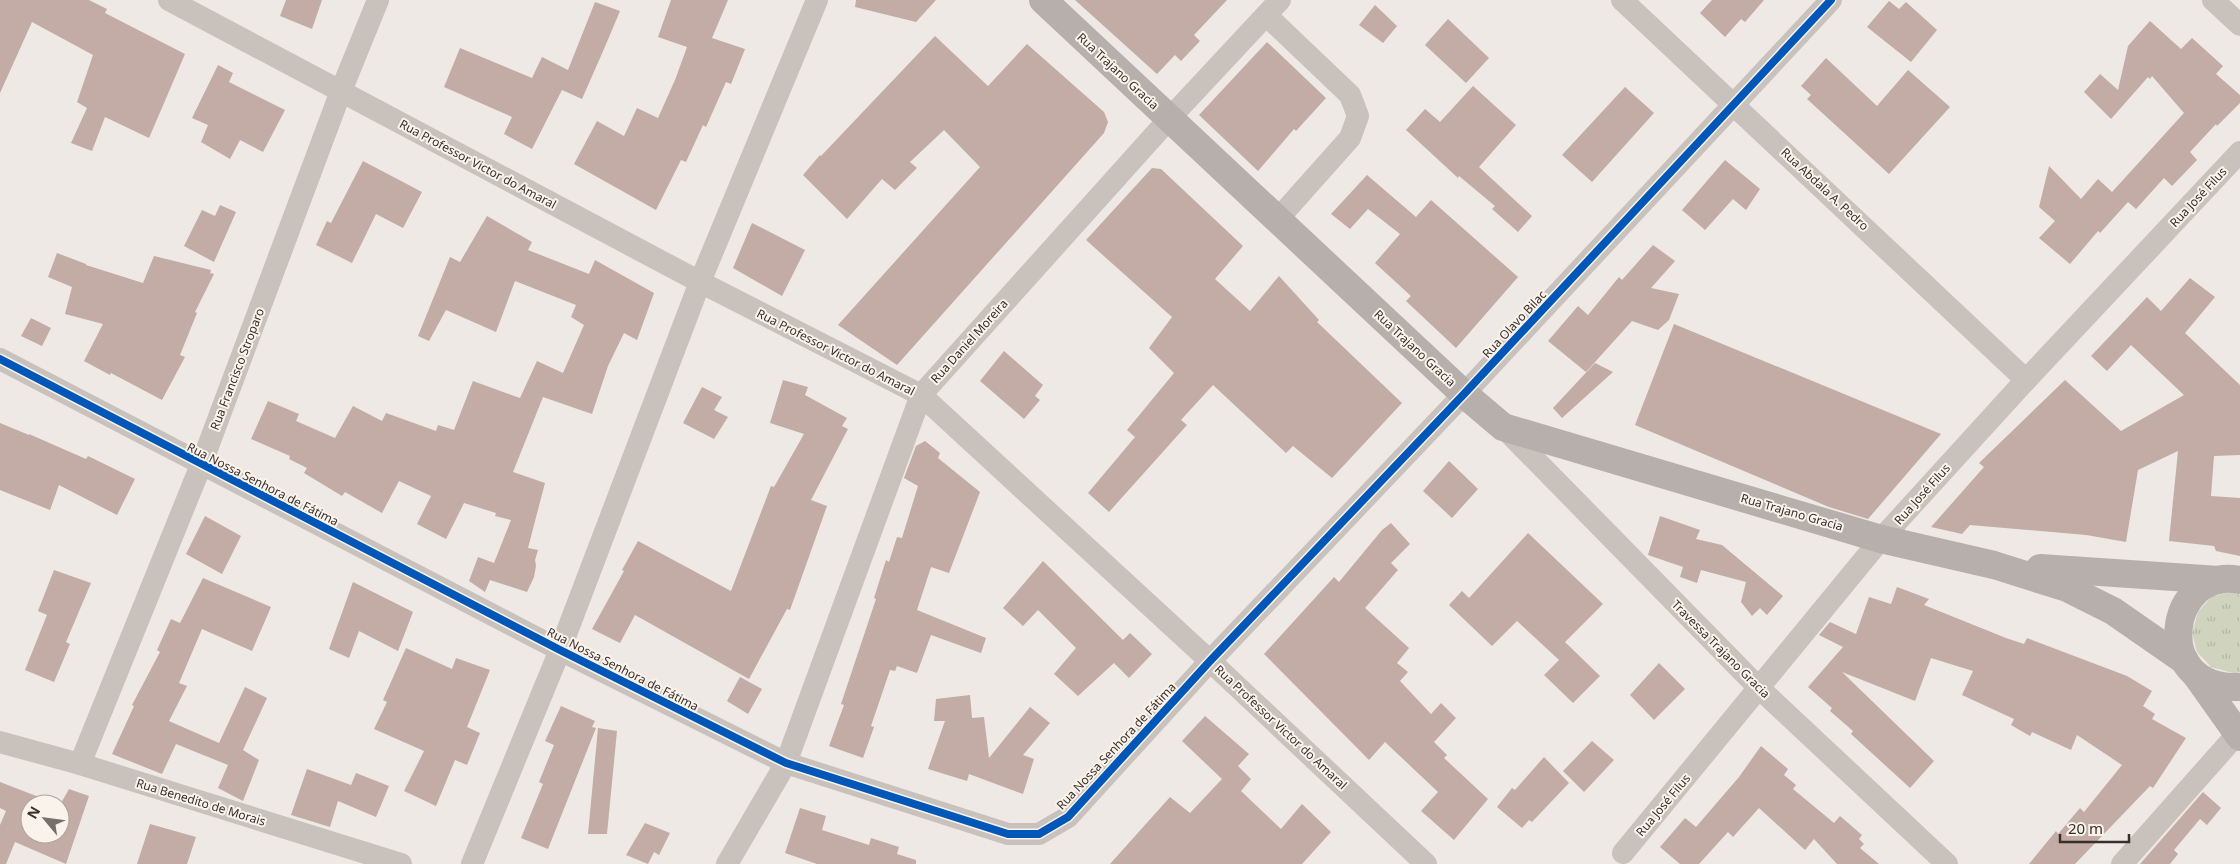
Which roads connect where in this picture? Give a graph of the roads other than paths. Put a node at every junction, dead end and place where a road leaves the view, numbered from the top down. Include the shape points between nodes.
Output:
1 (169, 0) edge
2 (378, 0) edge
3 (816, 0) edge
4 (1043, 0) edge
5 (1622, 0) edge
6 (1830, 0) edge
7 (2213, 0) edge
8 (1273, 7) edge
9 (2240, 25) edge
10 (341, 91) junction
11 (1734, 103) junction
12 (1169, 119) junction
13 (2240, 152) edge
14 (1278, 220) junction
15 (700, 282) junction
16 (0, 359) edge
17 (2026, 380) junction
18 (1464, 394) junction
19 (921, 395) junction
20 (1503, 427) junction
21 (201, 465) junction
22 (1881, 538) junction
23 (1994, 565) junction
24 (2230, 580) edge
25 (560, 650) junction
26 (1210, 661) junction
27 (2190, 668) junction
28 (2240, 687) edge
29 (1759, 688) junction
30 (2239, 735) edge
31 (0, 742) edge
32 (786, 763) junction
33 (80, 764) junction
34 (1623, 853) dead end
35 (401, 864) edge
36 (472, 864) edge
37 (727, 864) edge
38 (1426, 864) edge
39 (1947, 864) edge
40 (2122, 864) edge

1 - 10 street, Rua Professor Victor do Amaral
2 - 10 street, Rua Francisco Stroparo
3 - 15 street
4 - 12 main road, Rua Trajano Gracia
5 - 11 street, Rua Abdala A. Pedro
6 - 11 street, Rua Olavo Bilac
7 - 9 street
8 - 12 street, Rua Daniel Moreira
8 - 14 street via 1350,95 1358,116 1350,138
10 - 15 street, Rua Professor Victor do Amaral
10 - 21 street, Rua Francisco Stroparo
11 - 17 street, Rua Abdala A. Pedro
11 - 18 street, Rua Olavo Bilac
12 - 14 main road, Rua Trajano Gracia
12 - 19 street, Rua Daniel Moreira
13 - 17 street, Rua José Filus
14 - 18 main road, Rua Trajano Gracia
15 - 19 street, Rua Professor Victor do Amaral
15 - 25 street
16 - 21 street, Rua Nossa Senhora de Fátima
17 - 22 street, Rua José Filus
18 - 20 main road, Rua Trajano Gracia
18 - 26 street, Rua Olavo Bilac
19 - 26 street, Rua Professor Victor do Amaral
19 - 32 street, Rua Daniel Moreira
20 - 22 main road, Rua Trajano Gracia
20 - 29 street, Travessa Trajano Gracia
21 - 25 street, Rua Nossa Senhora de Fátima
21 - 33 street, Rua Francisco Stroparo
22 - 23 main road, Rua Trajano Gracia
22 - 29 street, Rua José Filus
23 - 24 main road, Rua Trajano Gracia
23 - 27 main road, Rua Trajano Gracia via 2075,591 2113,610
24 - 27 main road via 2203,586 2190,597 2182,612 2177,628 2178,646
25 - 32 street, Rua Nossa Senhora de Fátima
25 - 36 street
26 - 32 street, Rua Nossa Senhora de Fátima via 1068,817 1039,834 1008,834
26 - 38 street, Rua Professor Victor do Amaral
27 - 28 main road via 2209,683 2225,688
27 - 30 main road
29 - 34 street, Rua José Filus
29 - 39 street, Travessa Trajano Gracia
30 - 40 street
31 - 33 street, Rua Benedito de Morais
32 - 37 street, Rua Daniel Moreira
33 - 35 street, Rua Benedito de Morais

